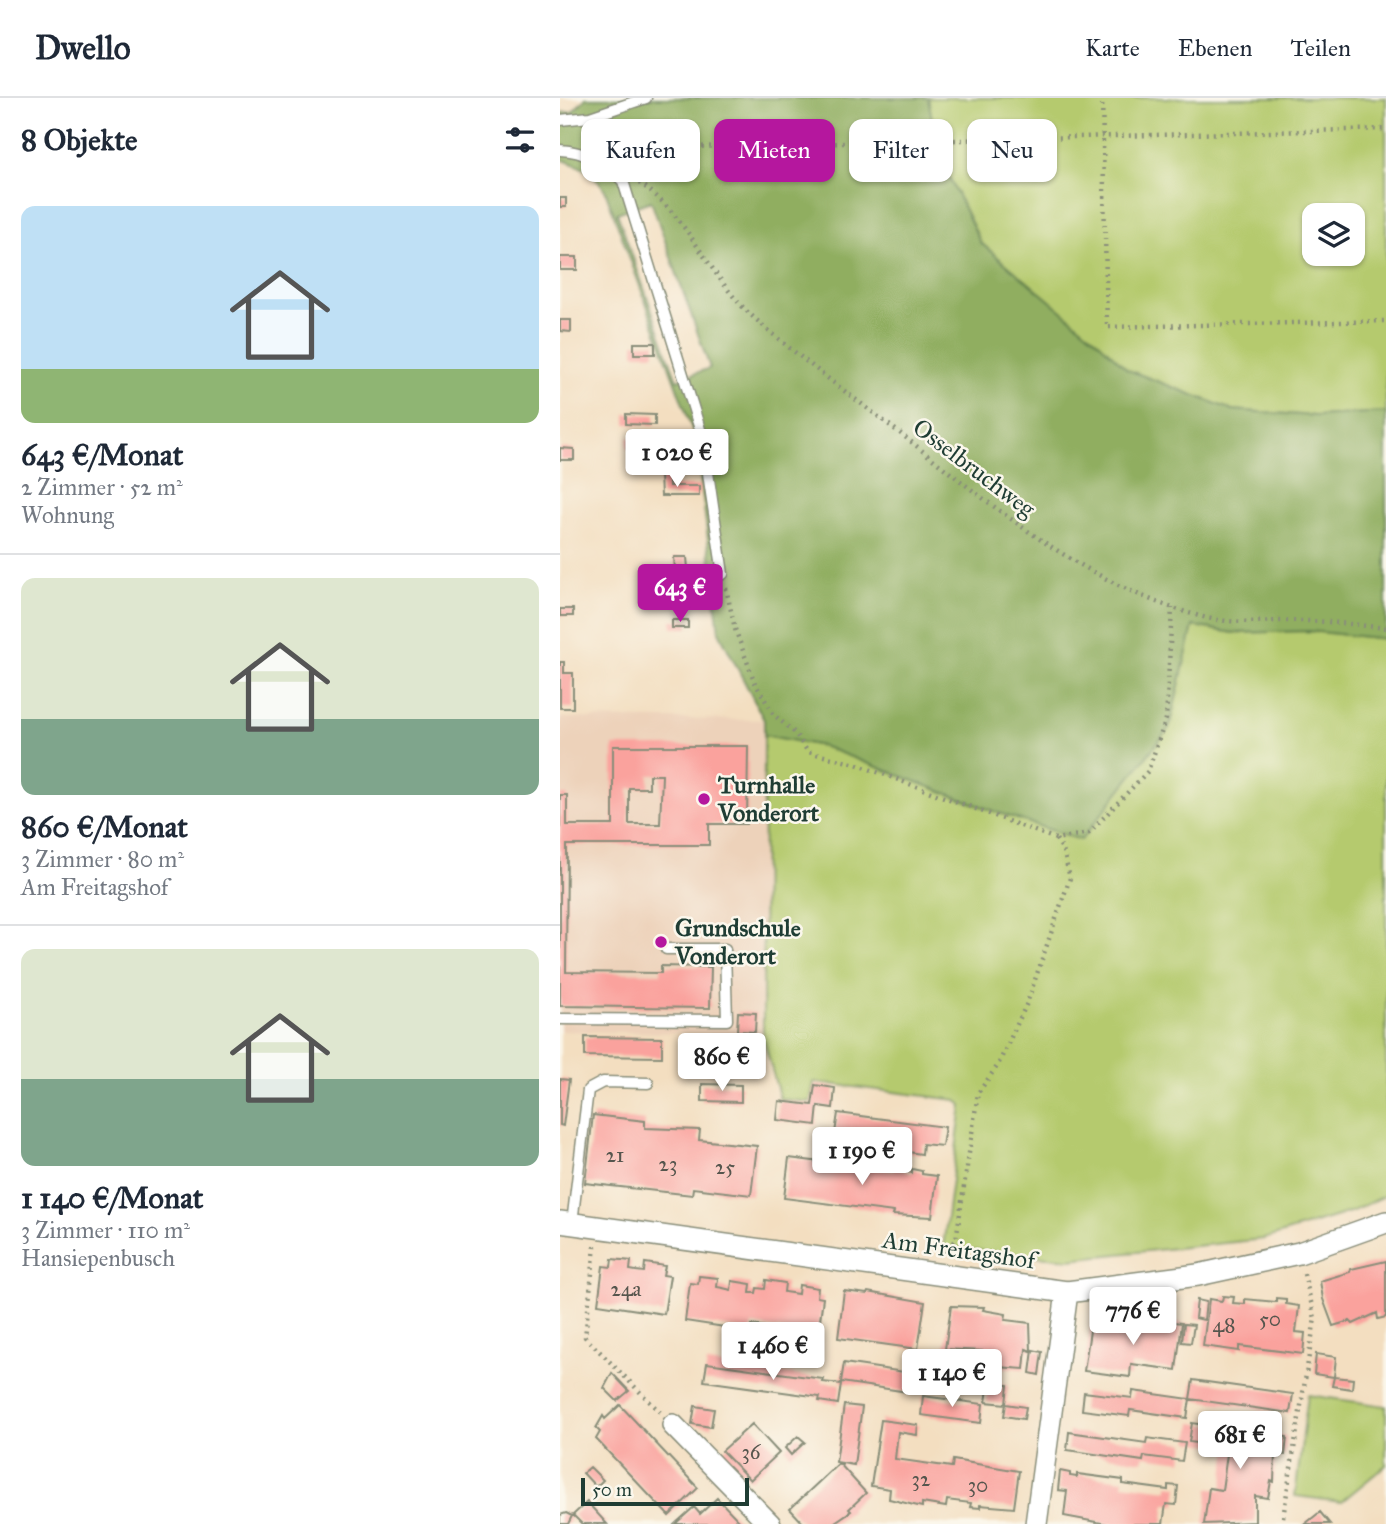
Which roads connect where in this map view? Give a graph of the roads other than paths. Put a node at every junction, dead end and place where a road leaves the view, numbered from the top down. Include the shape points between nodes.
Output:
1 (646, 98) edge
2 (560, 120) edge
3 (566, 150) edge
4 (723, 574) road end
5 (666, 949) dead end
6 (560, 1019) edge
7 (648, 1083) dead end
8 (566, 1222) edge
9 (1386, 1222) edge
10 (1067, 1292) junction
11 (673, 1425) road end
12 (770, 1524) edge
13 (1036, 1524) edge

1 - 2 lane via 590,117
3 - 4 lane via 608,166 623,181 703,439
5 - 6 lane via 725,949 727,1020
7 - 8 lane via 603,1082 588,1090
8 - 10 street, Am Freitagshof
9 - 10 street, Am Freitagshof via 1299,1253 1198,1275
10 - 13 street
11 - 12 street

